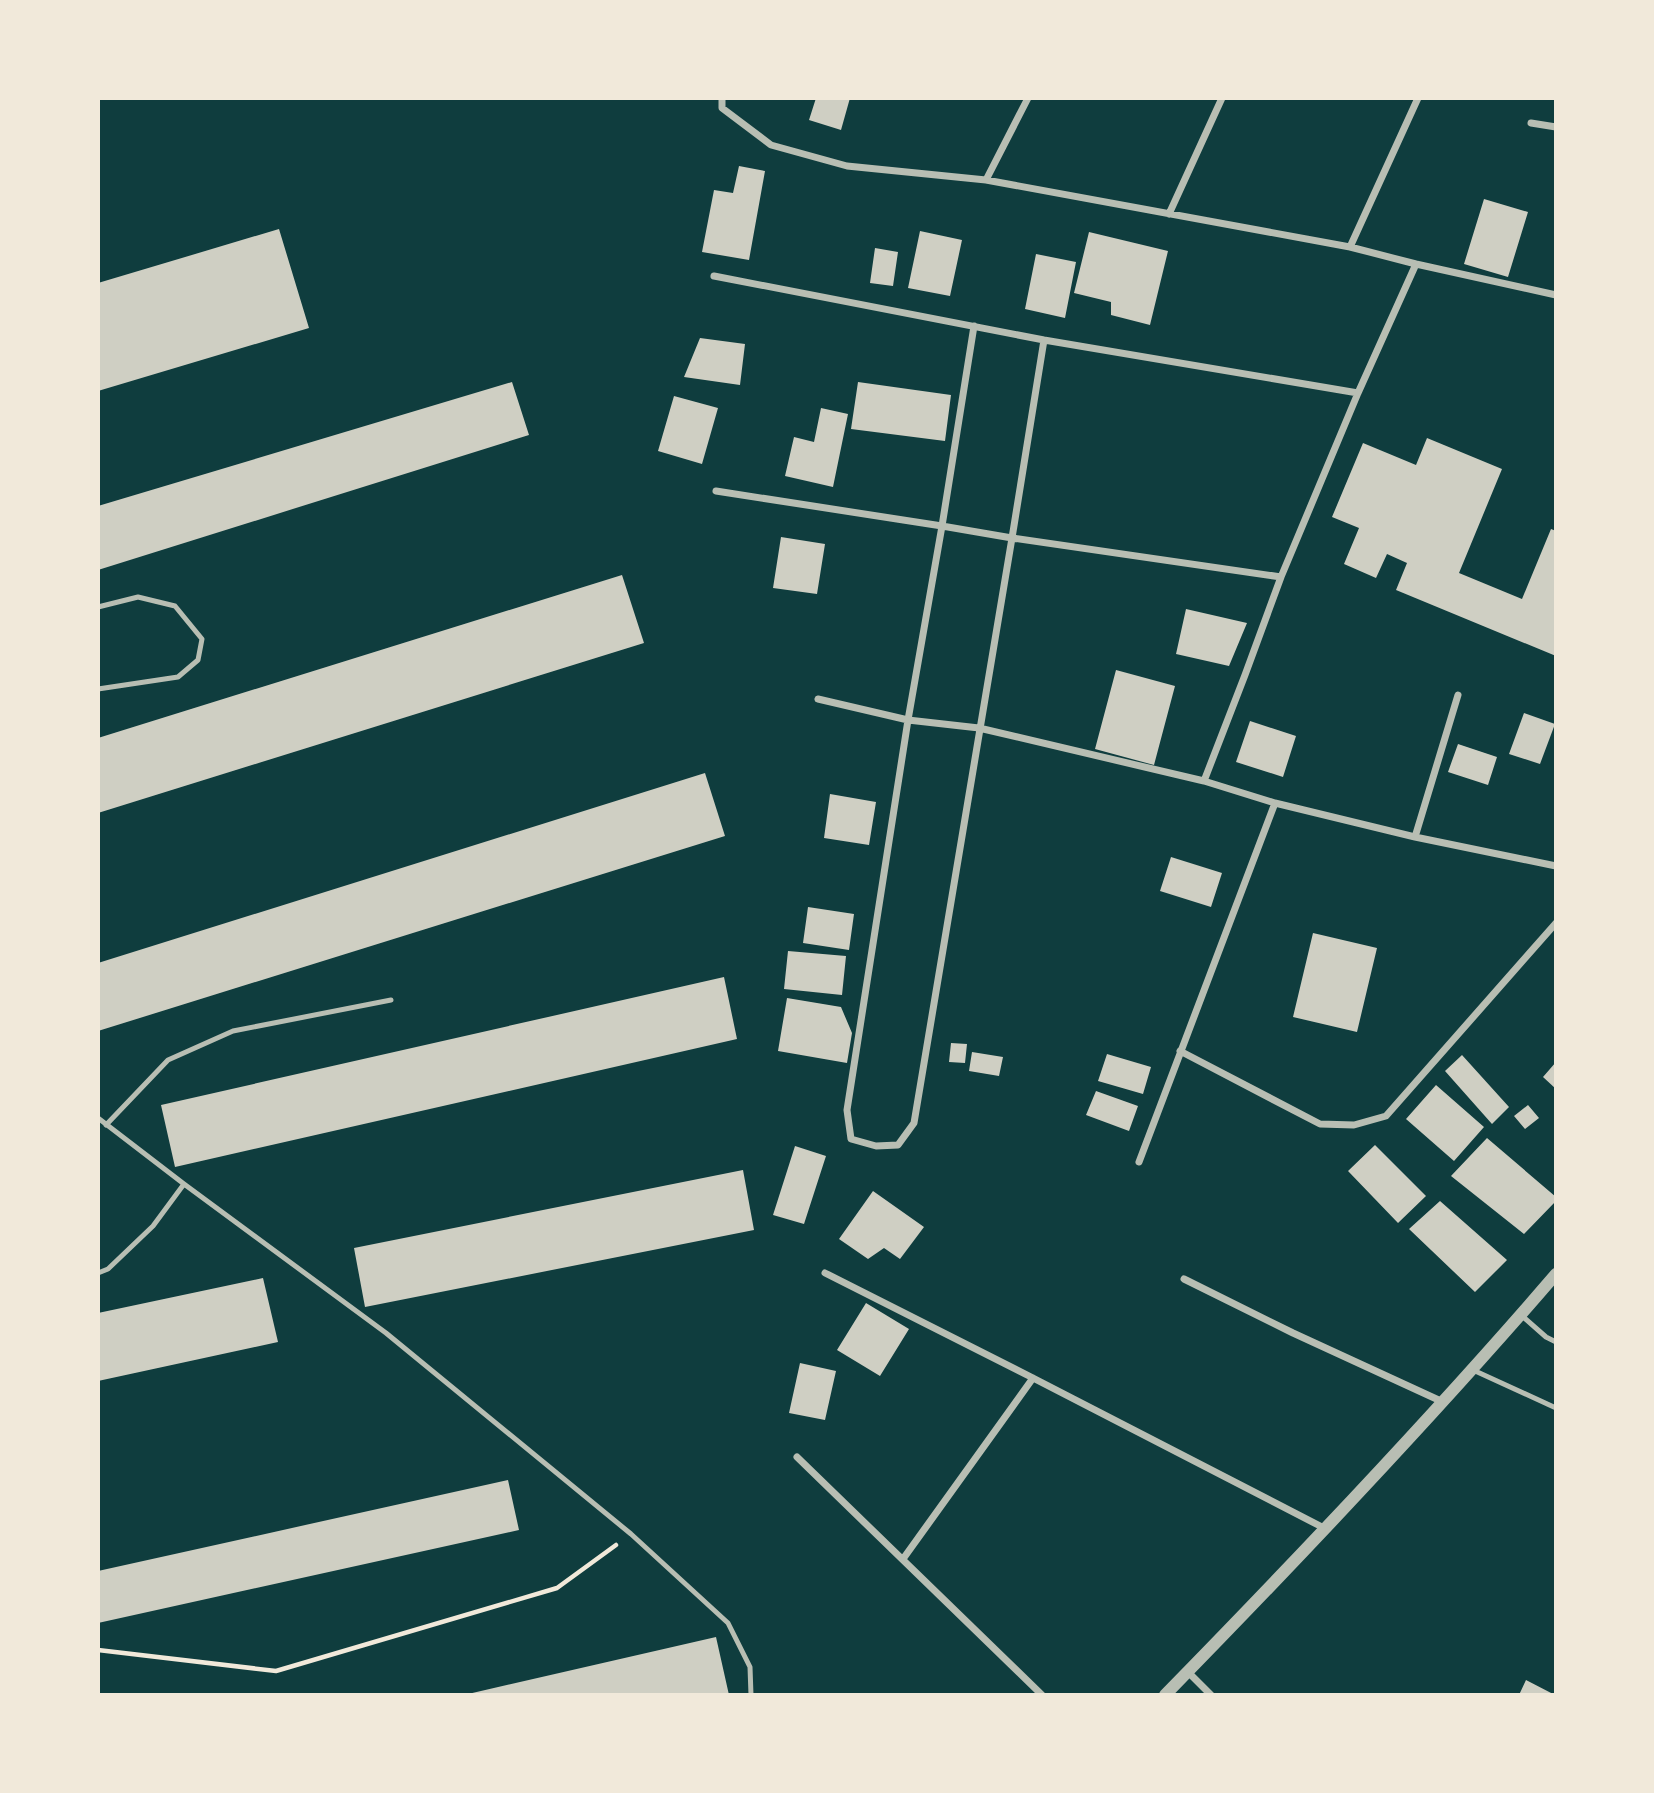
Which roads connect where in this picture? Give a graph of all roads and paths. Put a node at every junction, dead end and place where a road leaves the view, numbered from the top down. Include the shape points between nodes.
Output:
1 (722, 98) edge
2 (1028, 98) edge
3 (1222, 98) edge
4 (1418, 98) edge
5 (1531, 123) dead end
6 (1556, 127) edge
7 (986, 180) junction
8 (1169, 214) junction
9 (1350, 247) junction
10 (1416, 264) junction
11 (714, 276) dead end
12 (1556, 295) edge
13 (974, 326) junction
14 (1044, 340) junction
15 (1358, 393) junction
16 (716, 491) dead end
17 (943, 526) junction
18 (1012, 538) junction
19 (1282, 577) junction
20 (98, 607) edge
21 (98, 690) edge
22 (1458, 695) dead end
23 (818, 699) dead end
24 (908, 720) junction
25 (979, 728) junction
26 (1204, 780) junction
27 (1275, 803) junction
28 (1415, 837) junction
29 (1556, 866) edge
30 (1556, 923) edge
31 (391, 1000) dead end
32 (1180, 1051) junction
33 (98, 1118) edge
34 (106, 1125) junction
35 (1139, 1163) dead end
36 (184, 1184) junction
37 (98, 1273) edge
38 (825, 1273) dead end
39 (1556, 1274) edge
40 (1184, 1279) dead end
41 (1521, 1315) junction
42 (1556, 1342) edge
43 (1472, 1370) junction
44 (1033, 1378) junction
45 (1443, 1402) junction
46 (1556, 1408) edge
47 (797, 1457) dead end
48 (1326, 1529) junction
49 (631, 1534) junction
50 (904, 1559) junction
51 (98, 1650) edge
52 (1188, 1672) junction
53 (751, 1695) edge
54 (1042, 1695) edge
55 (1166, 1695) edge
56 (1212, 1695) edge

1 - 7 street via 722,108 771,145 847,166
2 - 7 street
3 - 8 street
4 - 9 street
5 - 6 street
7 - 8 street
8 - 9 street
9 - 10 street
10 - 12 street
10 - 15 street
11 - 13 street
13 - 14 street
13 - 17 street
14 - 15 street
14 - 18 street
15 - 19 street
16 - 17 street
17 - 18 street
17 - 24 street
18 - 19 street
18 - 25 street
19 - 26 street
20 - 21 lane via 138,597 175,607 202,639 198,660 178,677
22 - 28 street
23 - 24 street
24 - 25 street
24 - 25 street via 847,1110 851,1139 876,1146 898,1145 914,1123
25 - 26 street
26 - 27 street
27 - 28 street
27 - 32 street
28 - 29 street
30 - 32 street via 1385,1116 1354,1125 1320,1124
31 - 34 lane via 233,1031 168,1060
32 - 35 street
33 - 34 lane
34 - 36 lane
36 - 37 lane via 153,1226
36 - 49 lane via 386,1333
38 - 44 street
39 - 41 street
40 - 45 street
41 - 42 lane
41 - 43 street
43 - 45 street
43 - 46 lane
44 - 48 street
44 - 50 street
45 - 48 street
47 - 50 street
48 - 52 street
49 - 51 path via 556,1588 276,1671
49 - 53 lane via 728,1623 750,1667
50 - 54 street
52 - 55 street
52 - 56 street

